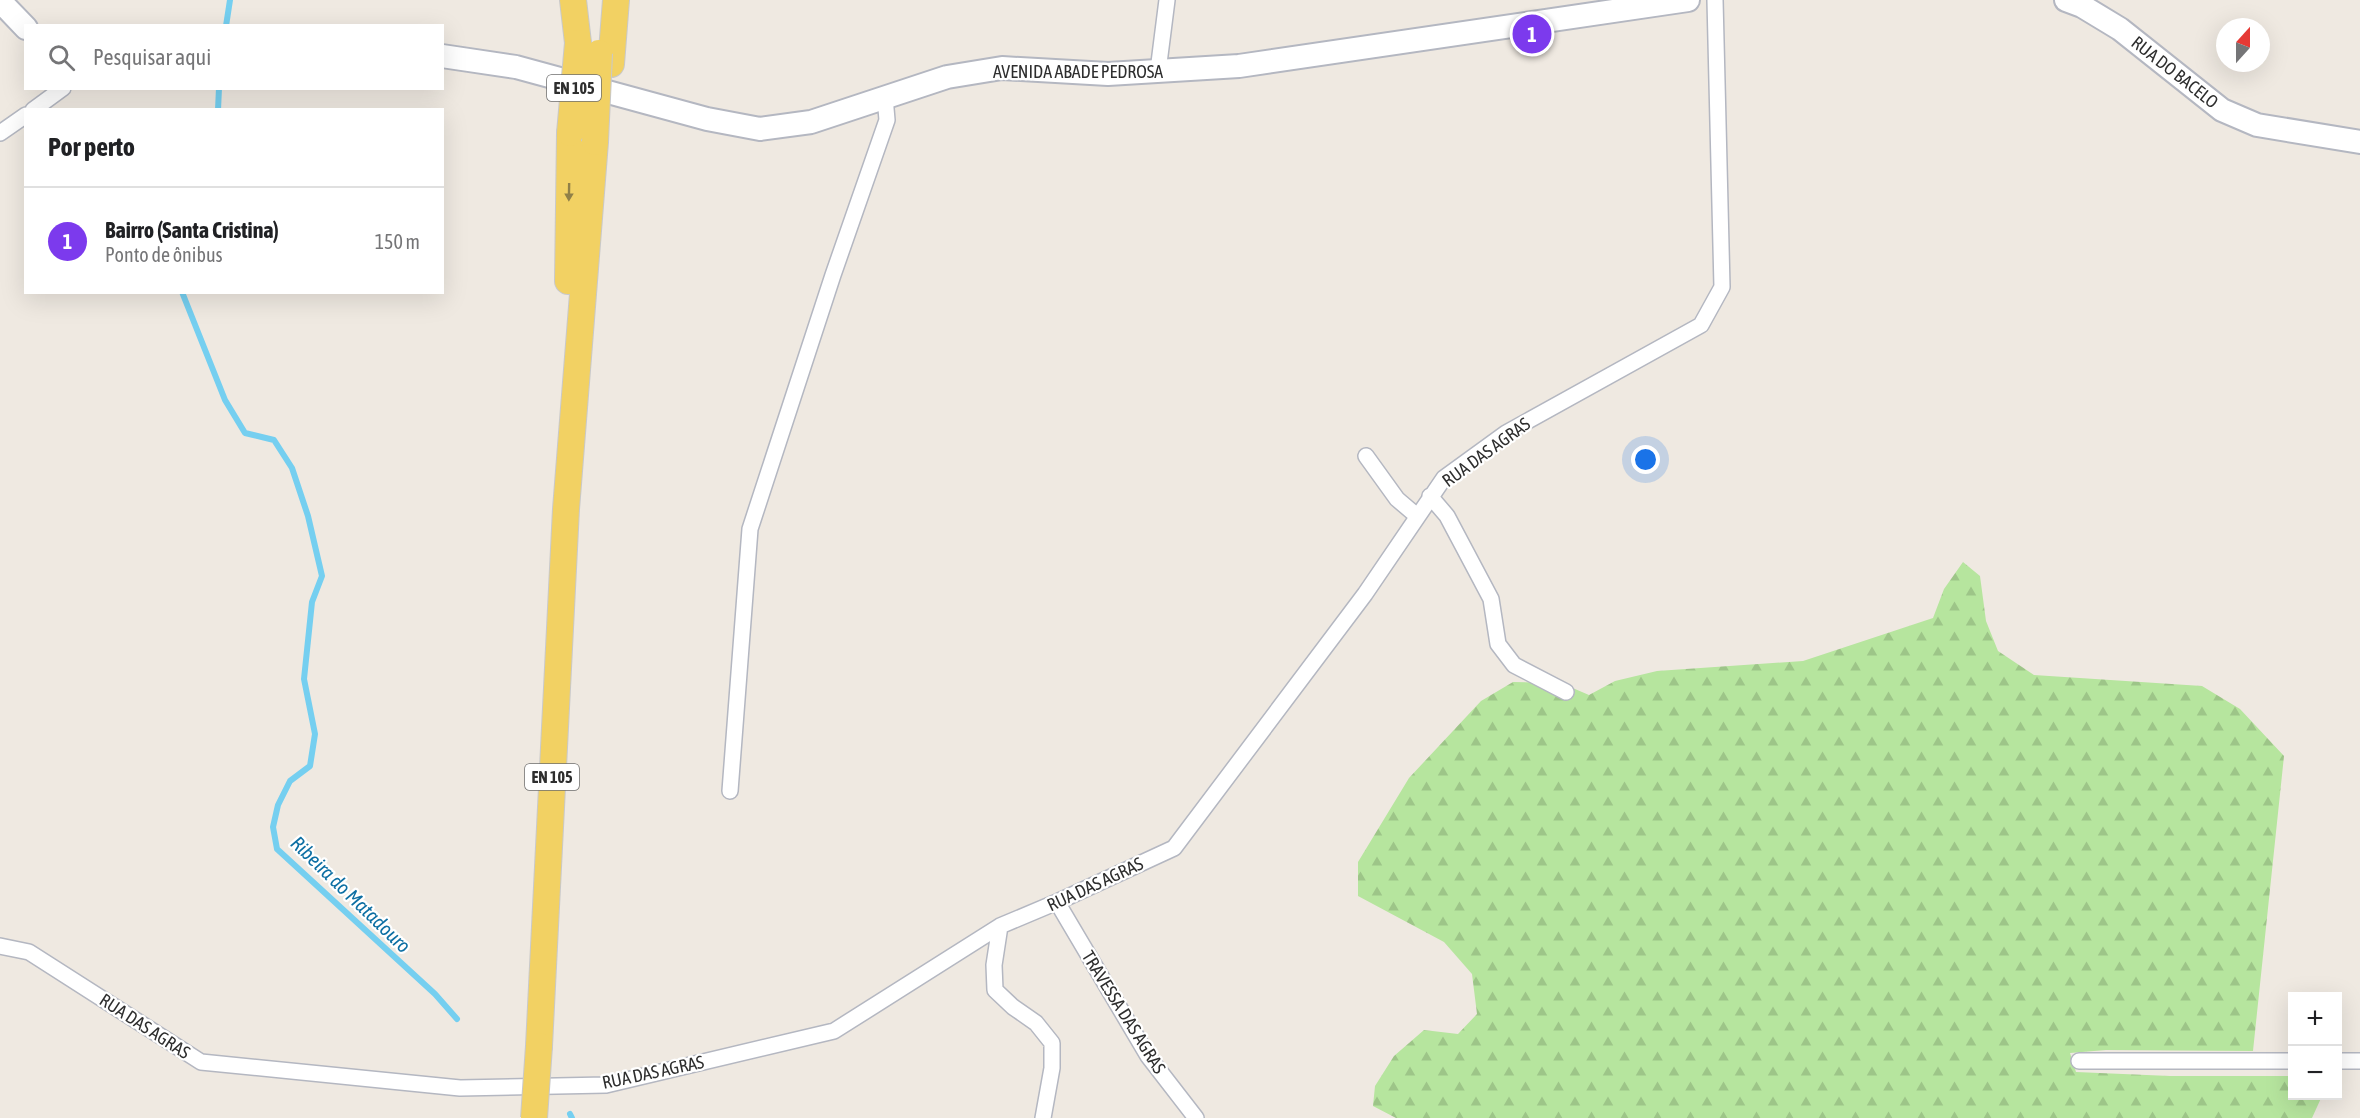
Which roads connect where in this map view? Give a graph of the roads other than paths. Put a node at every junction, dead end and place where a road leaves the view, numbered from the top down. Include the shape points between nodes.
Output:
1 (573, 0) edge
2 (582, 0) edge
3 (599, 0) edge
4 (616, 0) edge
5 (1167, 0) edge
6 (1688, 0) edge
7 (1715, 0) edge
8 (2066, 0) edge
9 (0, 1) edge
10 (24, 26) edge
11 (596, 53) junction
12 (444, 56) edge
13 (1158, 72) junction
14 (60, 90) edge
15 (885, 97) junction
16 (36, 108) edge
17 (24, 116) edge
18 (0, 133) edge
19 (2360, 142) edge
20 (1366, 456) dead end
21 (1430, 496) junction
22 (566, 509) junction
23 (1416, 516) junction
24 (1566, 692) dead end
25 (730, 791) dead end
26 (1057, 902) junction
27 (1000, 926) junction
28 (0, 946) edge
29 (2342, 1060) edge
30 (2360, 1060) edge
31 (2079, 1061) dead end
32 (2288, 1061) edge
33 (534, 1118) edge
34 (1043, 1118) edge
35 (1196, 1118) edge

1 - 11 main road
2 - 11 main road, EN 105
3 - 11 main road, EN 105
4 - 11 main road
5 - 13 street
6 - 13 street, AVENIDA ABADE PEDROSA via 1239,66
7 - 21 street, RUA DAS AGRAS via 1722,287 1701,325 1506,433 1444,478
8 - 19 street, RUA DO BACELO via 2120,29 2222,110 2257,125
9 - 10 street
11 - 22 main road, EN 105, bridge via 595,142
11 -> 22 main road, EN 105, bridge via 570,133
12 - 15 street, AVENIDA ABADE PEDROSA via 516,67 707,119 760,129 811,122
13 - 15 street, AVENIDA ABADE PEDROSA via 1108,74 1002,68 947,77
14 - 16 street
15 - 25 street via 887,120 750,529
17 - 18 street
20 - 23 street via 1397,499
21 - 23 street, RUA DAS AGRAS
21 - 24 street via 1447,516 1491,599 1498,644 1514,665
22 - 33 main road, EN 105, bridge
23 - 26 street, RUA DAS AGRAS via 1365,594 1174,848
26 - 27 street, RUA DAS AGRAS
26 - 35 street, TRAVESSA DAS AGRAS via 1148,1056
27 - 28 street, RUA DAS AGRAS via 834,1031 606,1085 516,1087 460,1088 201,1062 29,952
27 - 34 street via 995,990 1036,1023 1052,1043
29 - 30 street
31 - 32 street

